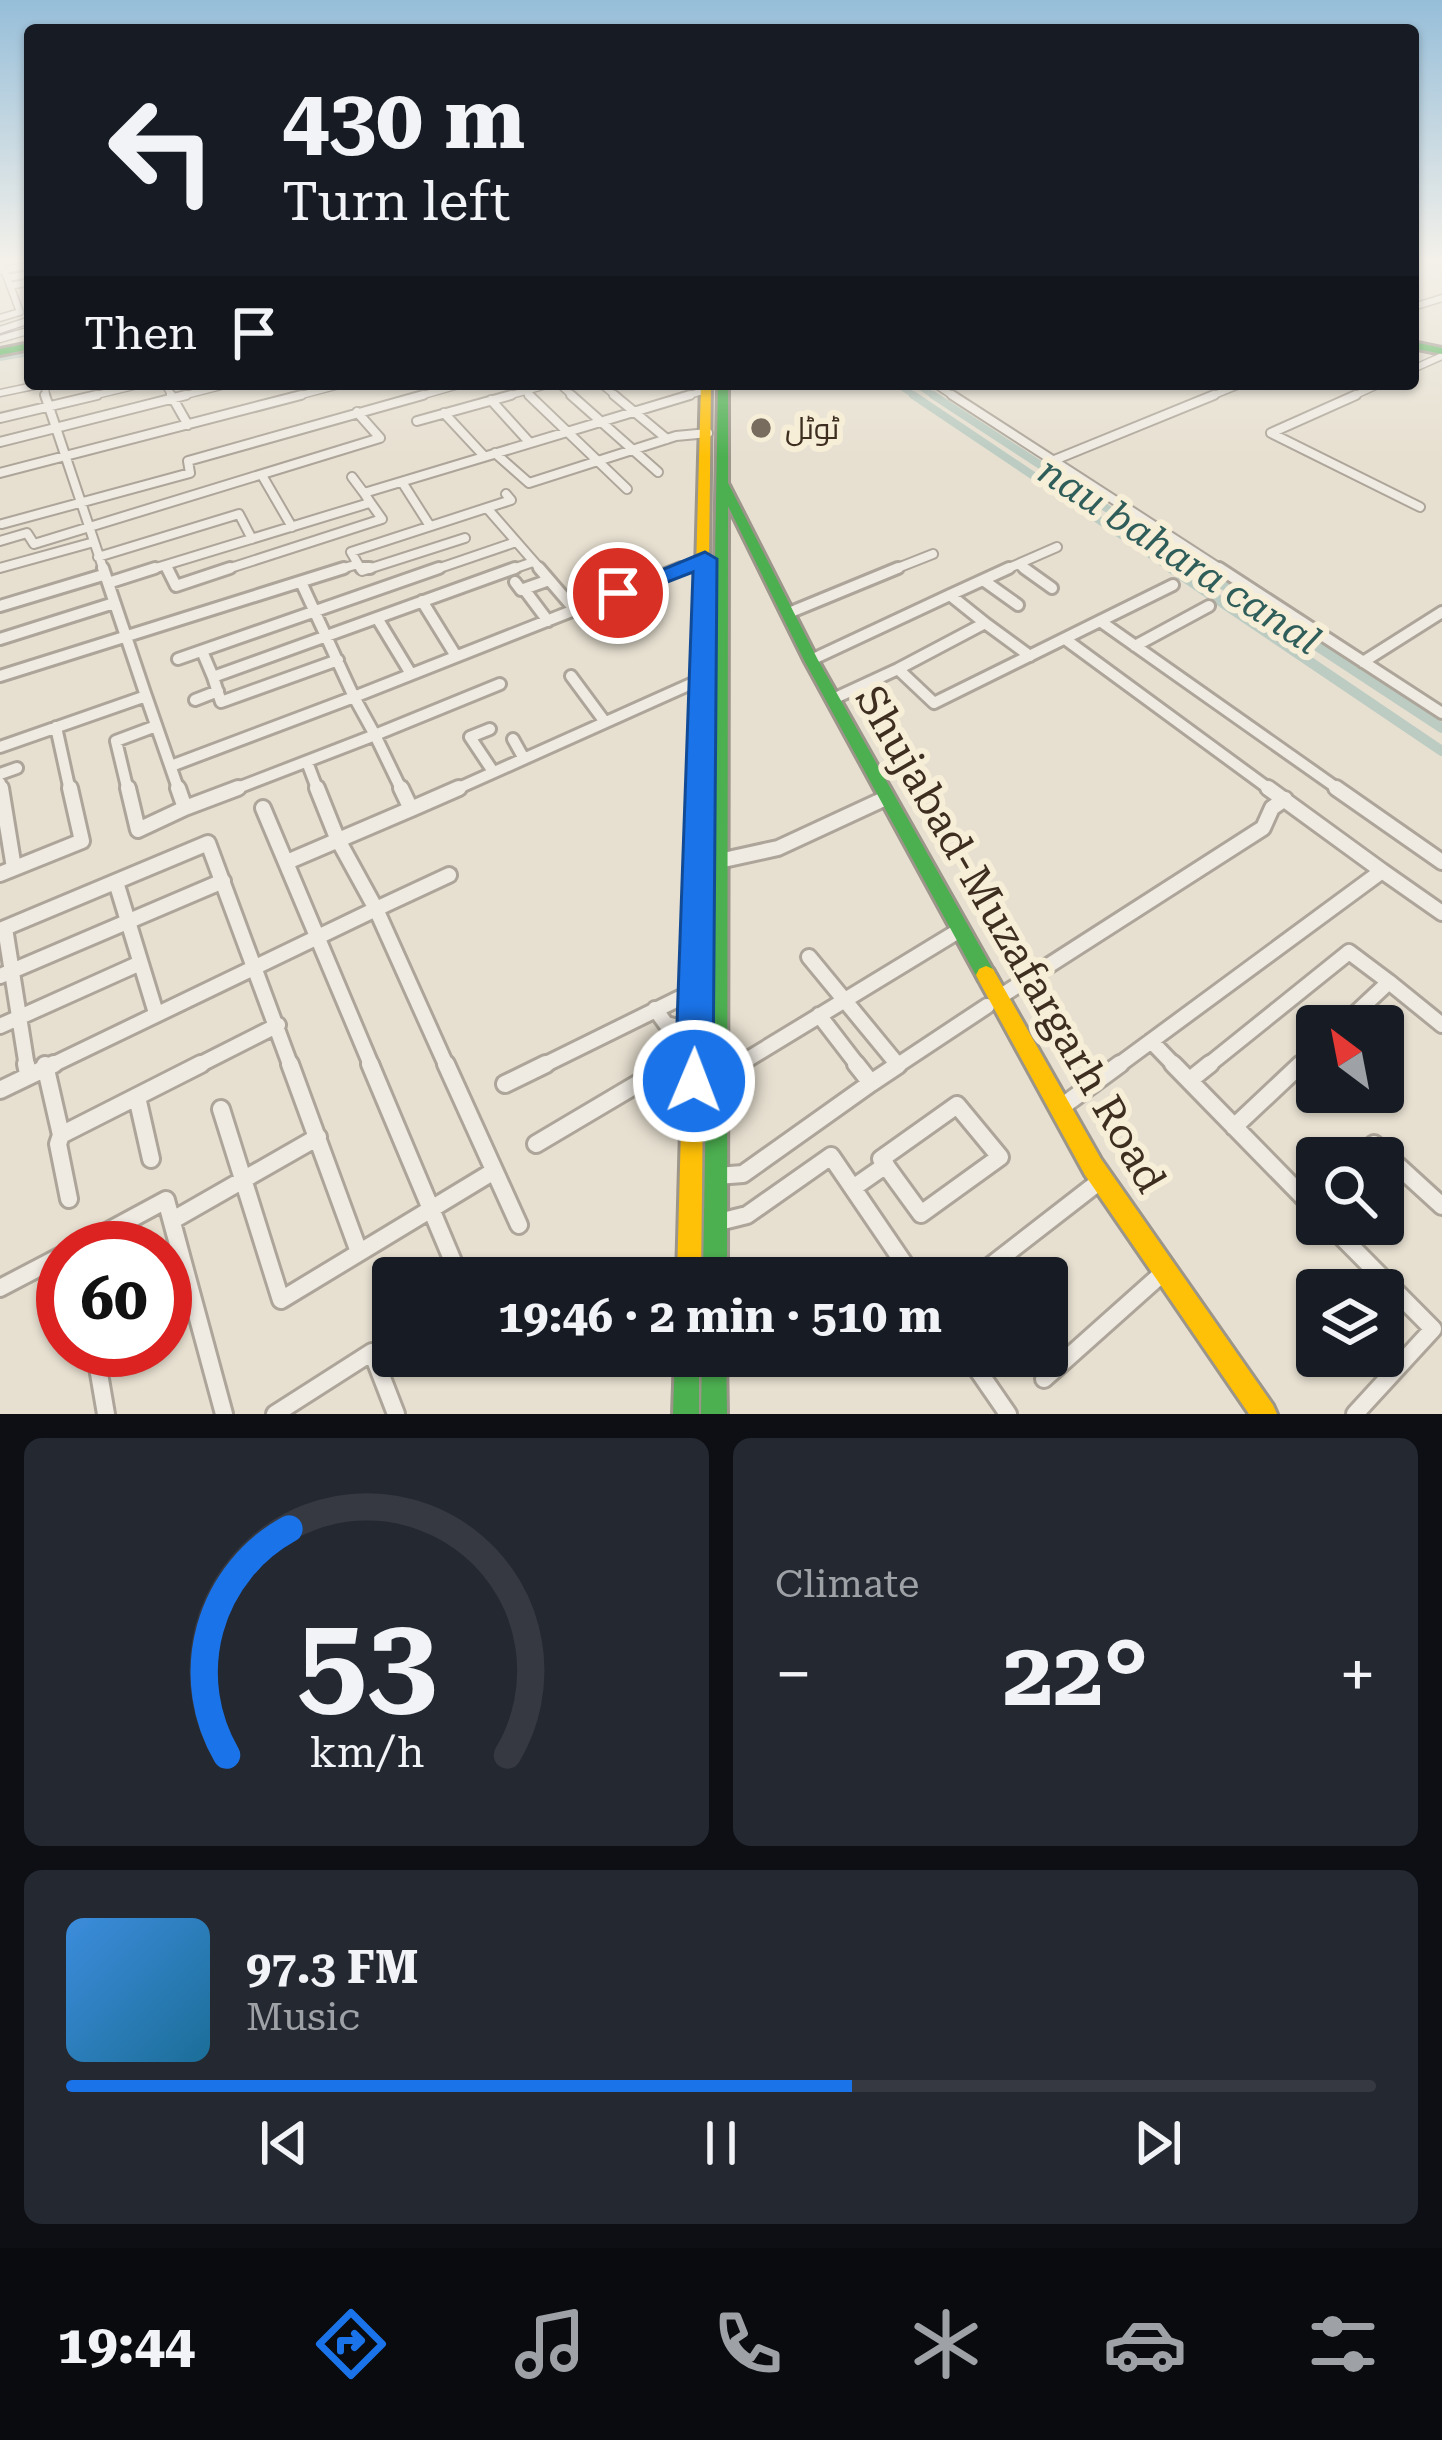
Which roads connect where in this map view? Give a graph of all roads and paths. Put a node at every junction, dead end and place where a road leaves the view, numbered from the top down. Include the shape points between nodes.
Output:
1 (45, 390) edge
2 (117, 390) edge
3 (168, 390) edge
4 (204, 390) edge
5 (218, 390) edge
6 (277, 390) edge
7 (316, 390) edge
8 (419, 390) edge
9 (438, 390) edge
10 (529, 390) edge
11 (562, 390) edge
12 (608, 390) edge
13 (677, 390) edge
14 (701, 390) edge
15 (712, 390) edge
16 (712, 390) edge
17 (944, 390) edge
18 (1226, 390) edge
19 (1367, 390) edge
20 (525, 391) junction
21 (422, 394) junction
22 (681, 397) junction
23 (172, 398) junction
24 (284, 399) junction
25 (491, 400) junction
26 (49, 406) junction
27 (633, 410) junction
28 (230, 412) junction
29 (357, 412) junction
30 (444, 413) junction
31 (0, 418) edge
32 (417, 421) dead end
33 (601, 421) junction
34 (188, 425) junction
35 (56, 428) junction
36 (568, 430) junction
37 (708, 434) junction
38 (667, 440) junction
39 (0, 442) edge
40 (530, 443) junction
41 (635, 450) junction
42 (490, 455) junction
43 (65, 456) junction
44 (1052, 461) junction
45 (598, 462) junction
46 (658, 472) dead end
47 (0, 473) edge
48 (262, 477) junction
49 (352, 477) dead end
50 (402, 482) junction
51 (724, 484) junction
52 (224, 488) junction
53 (627, 489) dead end
54 (506, 494) dead end
55 (367, 498) junction
56 (82, 502) junction
57 (1420, 507) dead end
58 (487, 508) junction
59 (239, 514) junction
60 (2, 524) edge
61 (430, 526) junction
62 (292, 527) junction
63 (89, 528) junction
64 (465, 538) dead end
65 (252, 539) junction
66 (0, 541) edge
67 (94, 542) junction
68 (516, 542) junction
69 (1057, 547) dead end
70 (933, 554) dead end
71 (98, 557) junction
72 (705, 559) junction
73 (533, 562) junction
74 (358, 564) junction
75 (1019, 565) junction
76 (166, 566) junction
77 (0, 568) edge
78 (106, 579) junction
79 (549, 580) junction
80 (983, 580) junction
81 (302, 582) junction
82 (1173, 585) dead end
83 (1052, 589) dead end
84 (950, 595) junction
85 (422, 602) junction
86 (114, 603) junction
87 (1018, 605) dead end
88 (0, 606) edge
89 (1209, 606) dead end
90 (575, 610) junction
91 (316, 611) junction
92 (791, 612) junction
93 (1442, 612) edge
94 (377, 618) junction
95 (548, 621) junction
96 (1100, 621) junction
97 (985, 623) junction
98 (126, 636) junction
99 (328, 636) junction
100 (0, 639) edge
101 (1065, 639) junction
102 (1135, 646) junction
103 (202, 651) junction
104 (456, 656) junction
105 (1030, 656) junction
106 (178, 659) dead end
107 (338, 660) junction
108 (811, 660) junction
109 (1364, 662) junction
110 (898, 670) junction
111 (411, 674) junction
112 (0, 676) edge
113 (571, 676) dead end
114 (213, 677) junction
115 (702, 680) junction
116 (500, 684) dead end
117 (218, 692) junction
118 (146, 696) junction
119 (354, 697) junction
120 (832, 699) junction
121 (195, 700) dead end
122 (1442, 712) edge
123 (605, 722) junction
124 (156, 726) junction
125 (56, 727) junction
126 (490, 729) dead end
127 (374, 735) junction
128 (512, 740) dead end
129 (0, 747) edge
130 (523, 757) junction
131 (308, 761) junction
132 (171, 766) junction
133 (17, 768) dead end
134 (492, 770) junction
135 (0, 778) edge
136 (886, 798) junction
137 (1285, 799) junction
138 (185, 808) junction
139 (263, 808) dead end
140 (411, 809) junction
141 (337, 838) junction
142 (719, 861) junction
143 (287, 862) junction
144 (1442, 862) edge
145 (14, 868) junction
146 (1382, 871) junction
147 (0, 874) edge
148 (449, 875) dead end
149 (223, 881) junction
150 (116, 882) junction
151 (376, 909) junction
152 (1442, 913) edge
153 (126, 921) junction
154 (3, 929) edge
155 (960, 930) junction
156 (318, 936) junction
157 (809, 957) dead end
158 (138, 964) junction
159 (255, 964) junction
160 (5, 974) edge
161 (1389, 982) junction
162 (696, 999) junction
163 (843, 1000) junction
164 (993, 1002) junction
165 (1364, 1005) edge
166 (655, 1010) junction
167 (156, 1013) junction
168 (819, 1015) junction
169 (19, 1017) junction
170 (278, 1025) junction
171 (1442, 1025) edge
172 (0, 1026) edge
173 (695, 1031) junction
174 (1151, 1041) junction
175 (695, 1050) junction
176 (46, 1065) junction
177 (898, 1065) junction
178 (1296, 1069) edge
179 (28, 1074) junction
180 (718, 1078) junction
181 (1190, 1080) junction
182 (505, 1084) dead end
183 (871, 1084) junction
184 (0, 1090) edge
185 (137, 1097) junction
186 (1060, 1108) junction
187 (221, 1109) dead end
188 (1234, 1127) junction
189 (62, 1135) junction
190 (318, 1137) junction
191 (536, 1144) dead end
192 (151, 1159) dead end
193 (886, 1165) junction
194 (1404, 1171) edge
195 (494, 1172) junction
196 (716, 1176) junction
197 (243, 1180) junction
198 (1102, 1180) junction
199 (1296, 1186) edge
200 (853, 1188) junction
201 (69, 1199) dead end
202 (1442, 1206) edge
203 (430, 1209) junction
204 (173, 1220) junction
205 (125, 1221) edge
206 (716, 1223) junction
207 (519, 1226) dead end
208 (1352, 1245) edge
209 (359, 1252) junction
210 (451, 1257) edge
211 (690, 1257) edge
212 (715, 1257) edge
213 (900, 1257) edge
214 (1002, 1257) edge
215 (36, 1269) edge
216 (1165, 1271) junction
217 (0, 1288) edge
218 (1438, 1324) edge
219 (100, 1377) edge
220 (687, 1377) edge
221 (715, 1377) edge
222 (982, 1377) edge
223 (1043, 1379) dead end
224 (106, 1414) edge
225 (224, 1414) edge
226 (274, 1414) edge
227 (396, 1414) edge
228 (686, 1414) edge
229 (714, 1414) edge
230 (1008, 1414) edge
231 (1264, 1414) edge
232 (1355, 1414) edge

1 - 26 street
2 - 26 street
3 - 23 street
4 - 23 street
5 - 28 street
6 - 24 street
7 - 24 street
8 - 21 street
9 - 21 street
10 - 20 street
11 - 33 street
12 - 27 street
13 - 22 street
14 - 22 street
15 - 37 main road
16 - 51 main road
17 - 44 street
18 - 44 street
19 - 57 street via 1271,433
20 - 25 street
20 - 36 street
21 - 29 street
22 - 27 street
23 - 34 street
23 - 35 street
24 - 28 street
25 - 30 street
25 - 40 street
26 - 31 street
26 - 35 street
27 - 33 street
27 - 38 street
28 - 34 street
29 - 48 street via 380,439
29 - 56 street via 205,455 185,463 190,473
30 - 32 street
30 - 42 street
33 - 36 street
33 - 41 street
34 - 43 street
35 - 39 street
35 - 43 street
36 - 40 street
36 - 45 street
37 - 38 street
37 - 72 main road
38 - 41 street
40 - 42 street
41 - 45 street
41 - 46 street
42 - 45 street via 529,483
42 - 50 street
43 - 47 street
43 - 56 street
44 - 109 street
45 - 53 street
48 - 52 street
48 - 62 street
49 - 55 street
50 - 55 street
50 - 61 street
51 - 92 main road, Shujabad-Muzafargarh Road
51 - 142 main road
52 - 59 street
52 - 63 street
54 - 58 street via 511,500
55 - 62 street
55 - 76 street via 382,519 176,586
56 - 60 street
56 - 63 street
58 - 61 street
58 - 68 street
59 - 65 street
59 - 71 street
61 - 74 street via 351,552
62 - 65 street
63 - 66 street via 34,544 28,533
63 - 67 street
64 - 74 street via 362,571
65 - 76 street
67 - 71 street
67 - 77 street
68 - 73 street
68 - 91 street
69 - 75 street
70 - 92 street
71 - 78 street
72 - 90 street
72 - 115 main road
73 - 79 street
73 - 85 street
74 - 81 street
75 - 80 street
75 - 83 street
76 - 78 street
78 - 86 street
78 - 88 street
79 - 90 street
79 - 95 street via 519,585
80 - 84 street
80 - 87 street
81 - 91 street
81 - 98 street
82 - 96 street
84 - 97 street
84 - 108 street
85 - 94 street
85 - 104 street
86 - 98 street
86 - 100 street
89 - 102 street
90 - 95 street
91 - 99 street
91 - 103 street
92 - 108 main road, Shujabad-Muzafargarh Road
93 - 109 street
94 - 99 street
94 - 111 street
95 - 104 street
96 - 101 street
96 - 102 street
97 - 105 street
97 - 110 street
98 - 112 street
98 - 118 street
99 - 107 street
99 - 114 street
101 - 105 street
101 - 137 street
102 - 144 street
103 - 106 street
103 - 114 street
104 - 111 street
105 - 110 street via 934,704
107 - 117 street via 221,701
107 - 119 street
108 - 120 main road, Shujabad-Muzafargarh Road
109 - 122 street
110 - 120 street
111 - 119 street
113 - 123 street
114 - 117 street
115 - 123 street
115 - 162 main road
116 - 127 street
117 - 121 street
118 - 124 street
118 - 125 street
119 - 127 street
119 - 132 street
120 - 136 main road, Shujabad-Muzafargarh Road
123 - 130 street
124 - 132 street
124 - 138 street via 116,741 139,830
125 - 129 street
125 - 145 street via 82,841
126 - 134 street via 470,737
127 - 131 street
127 - 140 street
128 - 130 street
130 - 134 street
131 - 138 street
131 - 141 street
132 - 138 street
133 - 135 street
134 - 140 street
135 - 145 street
136 - 142 street via 778,848
136 - 155 main road, Shujabad-Muzafargarh Road
137 - 146 street
137 - 164 street via 1262,828
139 - 143 street
140 - 141 street
141 - 143 street
141 - 151 street
142 - 180 main road
143 - 156 street
145 - 147 street
146 - 152 street
146 - 174 street
148 - 151 street
149 - 150 street via 208,843
149 - 153 street
149 - 159 street
150 - 153 street
150 - 154 street
151 - 156 street
151 - 195 street
153 - 158 street
153 - 160 street
154 - 160 street
155 - 163 street
155 - 164 main road, Shujabad-Muzafargarh Road
156 - 159 street
156 - 203 street
157 - 163 street
158 - 167 street
158 - 169 street
159 - 167 street
159 - 170 street
160 - 169 street
161 - 165 street
161 - 171 street
161 - 181 street via 1349,952
162 - 166 street
162 - 173 main road
163 - 168 street
163 - 177 street
164 - 177 street
164 - 186 main road, Shujabad-Muzafargarh Road
166 - 173 street via 673,1029
166 - 182 street
167 - 176 street
168 - 180 street
168 - 183 street
169 - 172 street
169 - 179 street
170 - 185 street
170 - 190 street
173 - 175 main road
174 - 181 street
174 - 186 street
175 - 191 street
175 - 211 main road
176 - 179 street
176 - 189 street
177 - 183 street
178 - 188 street
179 - 184 street
180 - 196 main road
181 - 188 street
183 - 196 street via 743,1174
185 - 189 street
185 - 192 street
186 - 198 main road, Shujabad-Muzafargarh Road
187 - 197 street
188 - 199 street
189 - 201 street
190 - 197 street
190 - 209 street
193 - 193 street via 881,1159 957,1105 1000,1157 921,1214
193 - 200 street
194 - 202 street
195 - 203 street
195 - 207 street
196 - 206 main road
197 - 204 street
197 - 209 street via 279,1299
198 - 214 street
198 - 216 main road, Shujabad-Muzafargarh Road
200 - 206 street via 831,1156 748,1215
200 - 213 street
203 - 209 street
203 - 210 street
204 - 205 street via 162,1200
204 - 225 street
206 - 212 main road
208 - 218 street
215 - 217 street
216 - 223 street
216 - 231 main road, Shujabad-Muzafargarh Road
218 - 232 street
219 - 224 street
220 - 228 main road
221 - 229 main road
222 - 230 street
226 - 227 street via 372,1352

